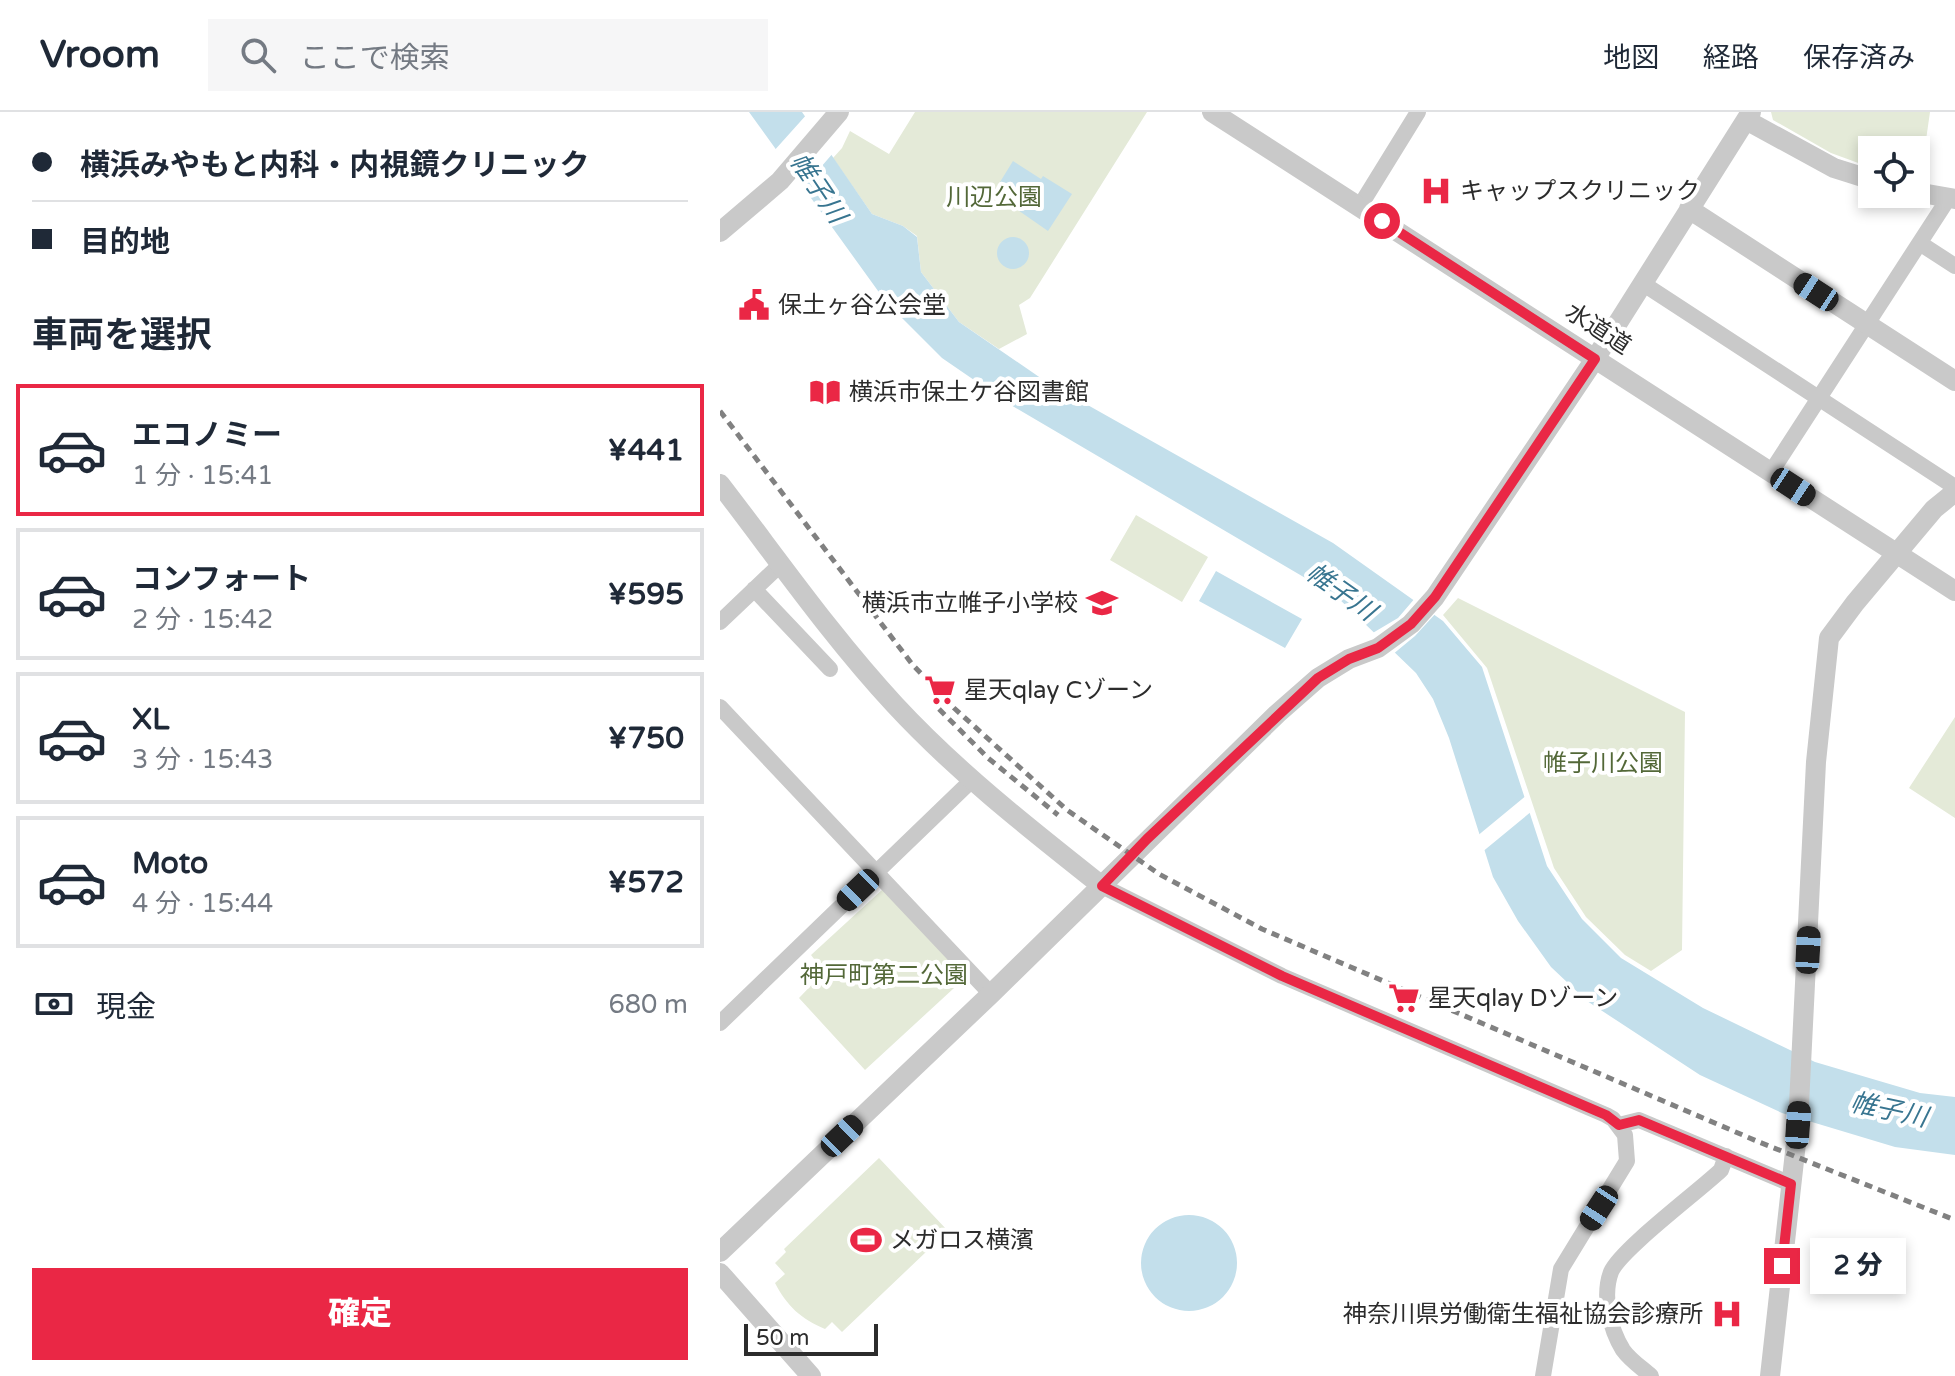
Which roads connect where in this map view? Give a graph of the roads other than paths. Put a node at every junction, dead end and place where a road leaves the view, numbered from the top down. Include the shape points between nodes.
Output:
1 (1212, 112) edge
2 (1418, 112) edge
3 (1749, 116) edge
4 (834, 120) edge
5 (1858, 176) edge
6 (1930, 195) edge
7 (1952, 199) edge
8 (1360, 206) junction
9 (1689, 209) junction
10 (720, 232) edge
11 (1921, 244) junction
12 (1955, 266) edge
13 (1642, 283) junction
14 (1868, 325) junction
15 (1595, 359) junction
16 (1955, 381) edge
17 (1819, 398) junction
18 (1771, 472) junction
19 (720, 484) edge
20 (1955, 490) edge
21 (1896, 553) junction
22 (781, 564) junction
23 (754, 589) junction
24 (1955, 591) edge
25 (720, 622) edge
26 (830, 669) dead end
27 (720, 707) edge
28 (972, 780) junction
29 (877, 871) junction
30 (1102, 886) junction
31 (991, 994) junction
32 (720, 1023) edge
33 (1619, 1125) junction
34 (1726, 1156) junction
35 (1791, 1184) junction
36 (720, 1252) edge
37 (720, 1273) edge
38 (811, 1376) edge
39 (1543, 1376) edge
40 (1651, 1376) edge
41 (1770, 1376) edge

1 - 8 street, 水道道
2 - 8 street
3 - 5 street via 1834,168
3 - 9 street
4 - 10 street via 780,181
6 - 7 street
7 - 11 street
8 - 15 street, 水道道
9 - 13 street
9 - 14 street
11 - 12 street
11 - 14 street
13 - 15 street
13 - 17 street
14 - 16 street
14 - 17 street
15 - 18 street, 水道道
15 - 30 street via 1435,597 1411,624 1378,648 1318,678
17 - 18 street
17 - 20 street
18 - 21 street, 水道道
19 - 22 street
20 - 21 street
21 - 24 street, 水道道
21 - 35 street via 1829,638 1816,762 1804,1044
22 - 23 street
22 - 28 street via 895,705
23 - 25 street
23 - 26 street
27 - 29 street
28 - 29 street
28 - 30 street
29 - 31 street
29 - 32 street
30 - 31 street
30 - 33 street via 1282,976
31 - 36 street
33 - 34 street via 1639,1120
33 - 39 street via 1627,1161 1561,1269
34 - 35 street
34 - 40 street via 1721,1170 1612,1271 1606,1294 1612,1323 1624,1352
35 - 41 street
37 - 38 street

